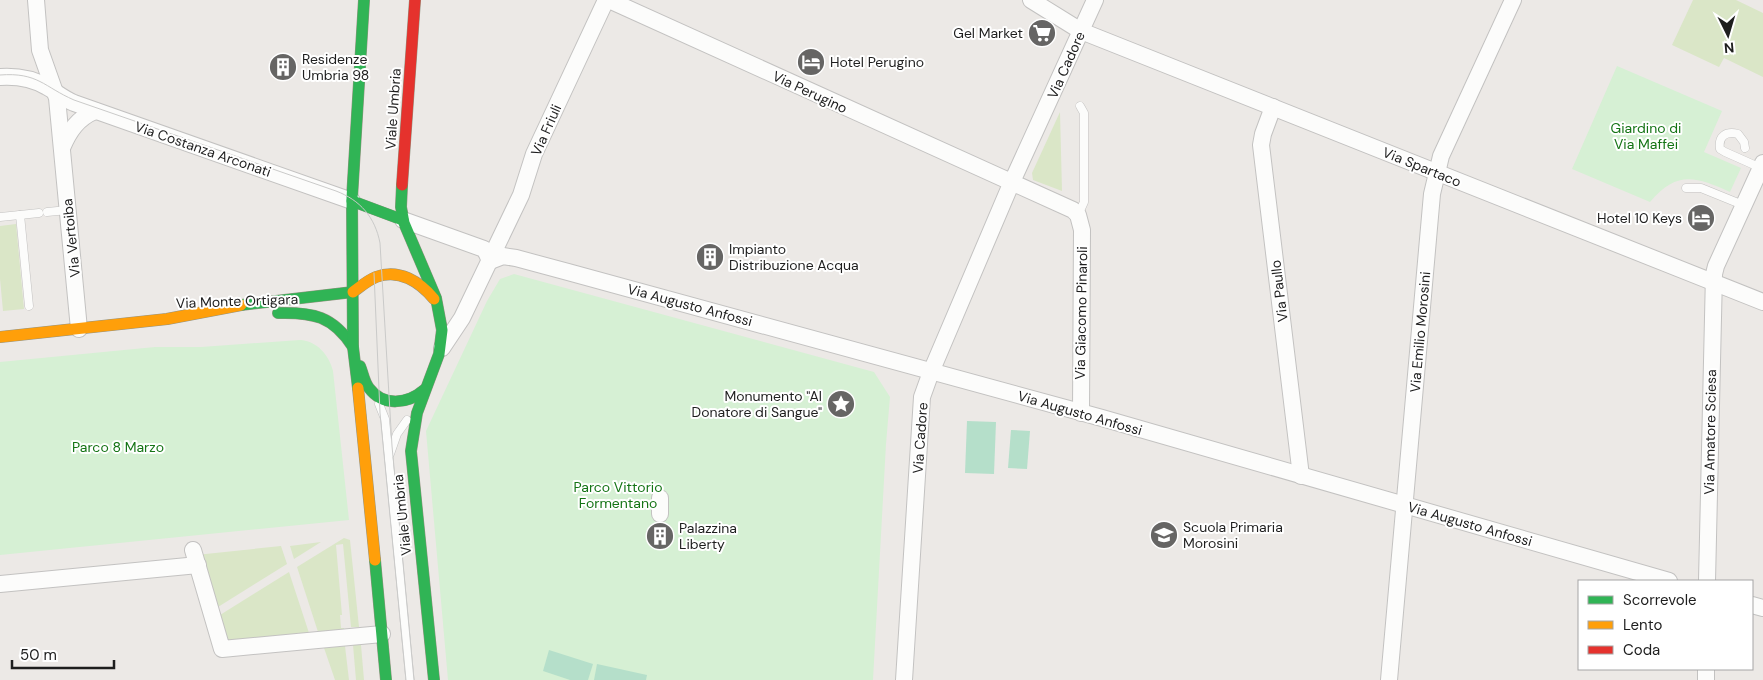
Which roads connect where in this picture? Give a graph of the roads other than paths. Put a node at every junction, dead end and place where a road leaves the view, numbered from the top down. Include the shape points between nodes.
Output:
1 (36, 0) edge
2 (364, 0) edge
3 (415, 0) edge
4 (608, 0) edge
5 (1031, 0) edge
6 (1095, 0) edge
7 (1513, 0) edge
8 (1081, 31) junction
9 (40, 50) junction
10 (0, 77) edge
11 (25, 78) junction
12 (56, 93) junction
13 (1080, 106) dead end
14 (1273, 107) junction
15 (95, 110) junction
16 (62, 148) junction
17 (1745, 148) dead end
18 (1762, 165) edge
19 (1437, 172) junction
20 (1011, 184) junction
21 (1686, 188) dead end
22 (352, 201) junction
23 (1744, 205) junction
24 (68, 210) junction
25 (20, 215) junction
26 (1078, 215) junction
27 (0, 217) edge
28 (402, 220) junction
29 (490, 261) junction
30 (1714, 282) junction
31 (352, 292) junction
32 (1763, 302) edge
33 (29, 306) dead end
34 (440, 312) junction
35 (265, 314) dead end
36 (247, 316) dead end
37 (167, 319) junction
38 (79, 329) junction
39 (0, 337) edge
40 (353, 347) junction
41 (440, 350) junction
42 (931, 372) junction
43 (424, 390) junction
44 (374, 393) junction
45 (418, 407) junction
46 (1081, 412) junction
47 (388, 458) junction
48 (1301, 476) junction
49 (1404, 505) junction
50 (1666, 580) edge
51 (1707, 580) edge
52 (0, 584) edge
53 (382, 634) junction
54 (386, 680) edge
55 (410, 680) edge
56 (434, 680) edge
57 (904, 680) edge
58 (1388, 680) edge

1 - 9 street
2 - 22 main road
3 - 28 main road, Viale Umbria
4 - 20 street, Via Perugino
4 - 29 street, Via Friuli via 534,154 521,195
5 - 8 street, Via Spartaco
6 - 8 street, Via Cadore
7 - 19 street, Via Emilio Morosini via 1441,156
8 - 14 street, Via Spartaco
8 - 20 street, Via Cadore
9 - 11 street via 34,68
9 - 12 street, Via Vertoiba
10 - 11 street
11 - 12 street, Via Costanza Arconati
12 - 15 street, Via Costanza Arconati via 70,102
12 - 16 street, Via Vertoiba
13 - 26 lane via 1084,113 1084,202
14 - 19 street, Via Spartaco
14 - 48 street, Via Paullo via 1261,146
15 - 16 street via 76,123
15 - 22 street, Via Costanza Arconati
16 - 24 street, Via Vertoiba
17 - 18 lane via 1738,134 1731,132 1721,136 1720,149
18 - 23 street, Via Amatore Sciesa
19 - 30 street, Via Spartaco
19 - 49 street, Via Emilio Morosini via 1432,194
20 - 26 street
20 - 42 street, Via Cadore
21 - 23 lane via 1701,188
22 - 28 main road
22 - 31 main road
23 - 30 street, Via Amatore Sciesa via 1716,266
24 - 25 lane
24 - 38 street, Via Vertoiba
25 - 27 lane
25 - 33 lane
26 - 46 street, Via Giacomo Pinaroli via 1082,230
28 - 29 street via 484,249
28 - 34 main road
29 - 41 street, Via Friuli via 456,328
29 - 42 street, Via Augusto Anfossi via 503,256 516,258
30 - 32 street, Via Spartaco
30 - 51 street, Via Amatore Sciesa
31 - 34 main road via 378,277 405,276 429,291
31 - 37 main road, Via Monte Ortigara via 228,307
31 - 40 main road
34 - 41 main road
35 - 40 main road, Via Monte Ortigara via 292,312 321,317 343,331
36 - 37 main road, Via Monte Ortigara
37 - 38 main road, Via Monte Ortigara
38 - 39 main road, Via Monte Ortigara
40 - 44 main road via 365,380
40 - 53 main road
41 - 43 main road
42 - 46 street, Via Augusto Anfossi
42 - 57 street, Via Cadore via 922,397
43 - 44 main road via 413,398 397,402 385,400
43 - 45 main road
44 - 47 lane, Viale Umbria via 385,419
45 - 47 lane, Viale Umbria via 397,434
45 - 56 main road, Viale Umbria via 411,451
46 - 48 street, Via Augusto Anfossi
47 - 55 lane, Viale Umbria
48 - 49 street, Via Augusto Anfossi
49 - 50 street, Via Augusto Anfossi
49 - 58 street, Via Emilio Morosini
52 - 53 street via 195,558 222,649
53 - 54 main road

